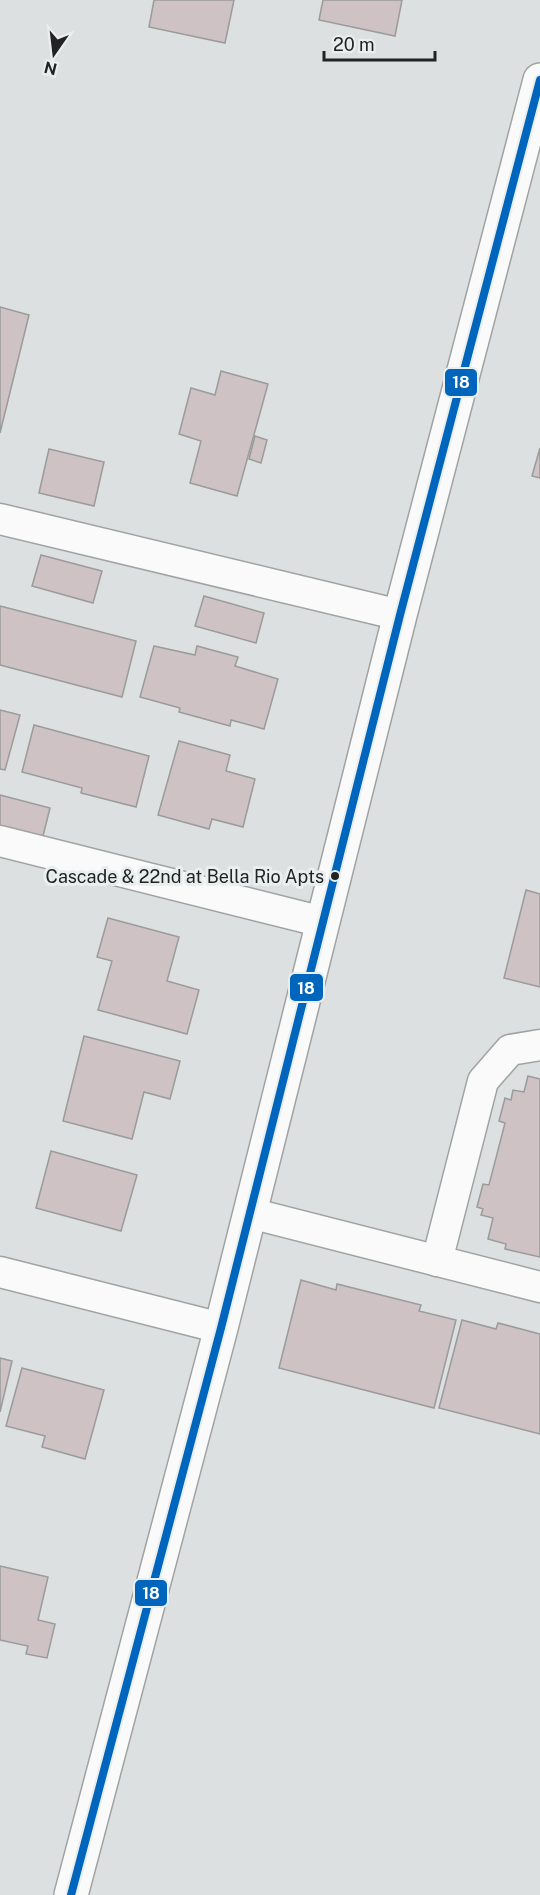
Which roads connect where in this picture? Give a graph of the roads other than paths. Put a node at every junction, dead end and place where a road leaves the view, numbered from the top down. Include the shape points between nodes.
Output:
1 (540, 80) edge
2 (0, 519) edge
3 (400, 615) junction
4 (0, 842) edge
5 (323, 922) junction
6 (540, 1045) edge
7 (250, 1213) junction
8 (437, 1261) junction
9 (0, 1272) edge
10 (540, 1287) edge
11 (221, 1328) junction
12 (71, 1895) edge

1 - 3 street
2 - 3 street
3 - 5 street
4 - 5 street
5 - 7 street
6 - 8 street via 510,1050 483,1081
7 - 8 street
7 - 11 street
8 - 10 street
9 - 11 street
11 - 12 street

